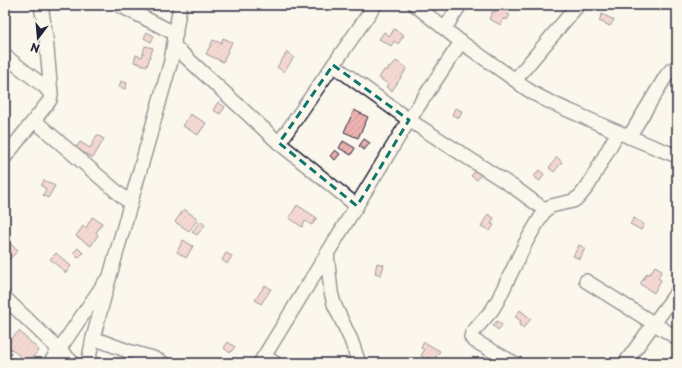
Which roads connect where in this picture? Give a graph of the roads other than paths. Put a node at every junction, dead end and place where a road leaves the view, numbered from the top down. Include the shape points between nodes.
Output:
1 (41, 5) edge
2 (120, 5) edge
3 (180, 5) edge
4 (376, 5) edge
5 (415, 5) edge
6 (460, 5) edge
7 (578, 5) edge
8 (445, 28) junction
9 (175, 40) junction
10 (461, 42) junction
11 (5, 56) edge
12 (333, 65) junction
13 (677, 67) edge
14 (515, 80) junction
15 (51, 94) junction
16 (410, 120) junction
17 (35, 121) junction
18 (623, 135) junction
19 (279, 143) junction
20 (7, 151) edge
21 (677, 156) edge
22 (131, 204) junction
23 (357, 206) junction
24 (545, 210) junction
25 (328, 254) junction
26 (111, 272) junction
27 (586, 281) dead end
28 (677, 292) edge
29 (5, 298) edge
30 (654, 324) junction
31 (93, 338) junction
32 (677, 338) edge
33 (60, 350) junction
34 (266, 361) edge
35 (50, 363) edge
36 (73, 363) edge
37 (88, 363) edge
38 (163, 363) edge
39 (359, 363) edge
40 (514, 363) edge
41 (625, 363) edge

1 - 15 street
2 - 9 street
3 - 9 street
4 - 12 street
5 - 8 street
6 - 8 street
7 - 14 street
8 - 10 street
9 - 19 street
9 - 22 street
10 - 14 street
10 - 16 street
11 - 15 street
12 - 16 street
12 - 19 street
13 - 18 street via 666,76
14 - 18 street via 522,87 556,105
15 - 17 street via 50,100
16 - 23 street
16 - 24 street
17 - 20 street
17 - 22 street
18 - 21 street
18 - 24 street via 579,197
19 - 23 street
22 - 26 street
23 - 25 street
24 - 40 street via 526,242 498,300 471,336 473,340
25 - 34 street
25 - 39 street via 334,304
26 - 31 street
26 - 33 street
27 - 30 street
28 - 30 street
29 - 33 street
30 - 32 street
30 - 41 street
31 - 37 street
31 - 38 street
33 - 35 street
33 - 36 street

